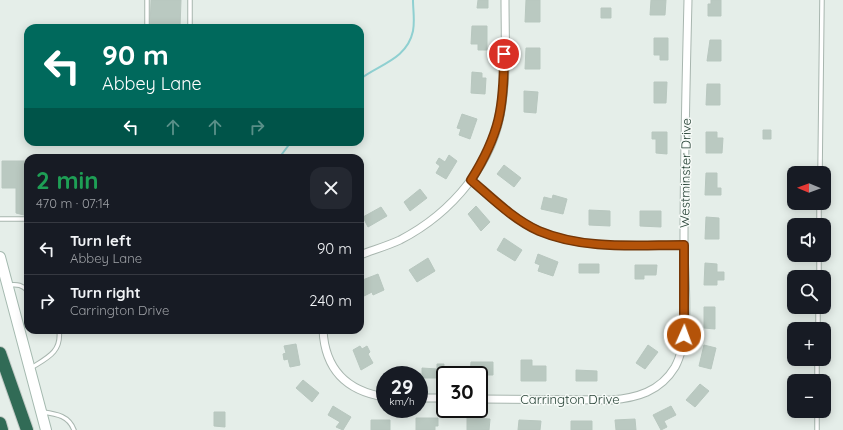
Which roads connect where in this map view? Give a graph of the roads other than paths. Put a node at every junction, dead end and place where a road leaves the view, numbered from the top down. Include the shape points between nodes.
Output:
1 (147, 0) edge
2 (190, 0) edge
3 (505, 0) edge
4 (688, 0) edge
5 (822, 0) edge
6 (147, 24) edge
7 (190, 24) edge
8 (820, 166) edge
9 (471, 180) junction
10 (24, 219) edge
11 (0, 220) edge
12 (684, 245) junction
13 (364, 253) edge
14 (0, 257) edge
15 (8, 285) junction
16 (24, 287) edge
17 (60, 334) edge
18 (324, 334) edge
19 (0, 353) edge
20 (674, 368) joint
21 (30, 369) junction
22 (376, 396) edge
23 (488, 399) edge
24 (42, 412) junction
25 (817, 418) edge
26 (0, 423) edge
27 (2, 430) edge
28 (21, 430) edge
29 (26, 430) edge
30 (46, 430) edge
31 (74, 430) edge
32 (817, 430) edge

1 - 6 lane
2 - 7 lane
3 - 9 street via 502,105 496,131 484,159
4 - 12 street, Westminster Drive
5 - 8 lane
9 - 12 street via 518,219 560,238 585,244
9 - 13 street via 451,205 428,223 399,240
10 - 11 lane
12 - 20 street, Westminster Drive via 684,335
14 - 15 main road
15 - 16 lane
15 - 21 main road
17 - 21 lane via 61,341 57,349
18 - 22 street via 326,354 333,368 353,386
19 - 28 highway
19 - 29 highway
20 - 23 street, Carrington Drive via 658,386 646,394 631,399
21 - 24 main road
24 - 30 main road
24 - 31 lane via 63,417 71,422
25 - 32 lane
26 - 27 highway

